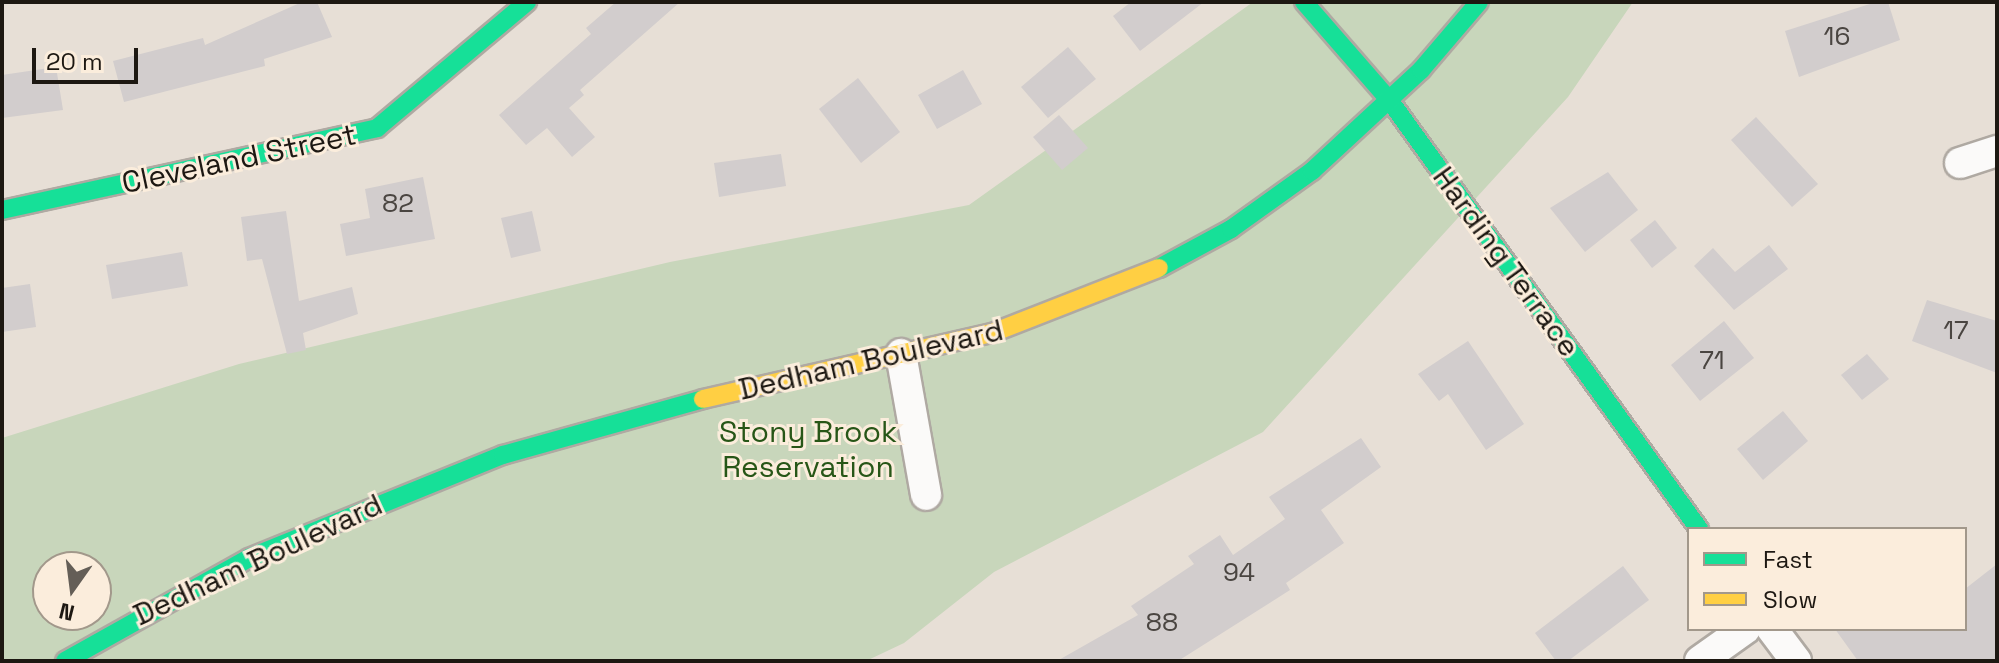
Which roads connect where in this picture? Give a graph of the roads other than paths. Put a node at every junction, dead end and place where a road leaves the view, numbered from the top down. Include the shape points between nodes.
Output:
1 (527, 2) edge
2 (1304, 2) edge
3 (1479, 2) edge
4 (1390, 101) junction
5 (1997, 151) edge
6 (1960, 163) dead end
7 (2, 210) edge
8 (901, 354) junction
9 (926, 495) dead end
10 (1698, 527) edge
11 (1742, 631) edge
12 (1774, 631) edge
13 (65, 661) edge
14 (1700, 661) edge
15 (1796, 661) edge

1 - 7 main road, Cleveland Street via 377,128
2 - 4 main road, Harding Terrace
3 - 4 main road, Dedham Boulevard
4 - 8 main road, Dedham Boulevard via 1281,194 1187,254 1046,317
4 - 10 main road, Harding Terrace
5 - 6 street
8 - 9 street
8 - 13 main road, Dedham Boulevard via 642,414 434,480 189,587
11 - 14 street
12 - 15 street

